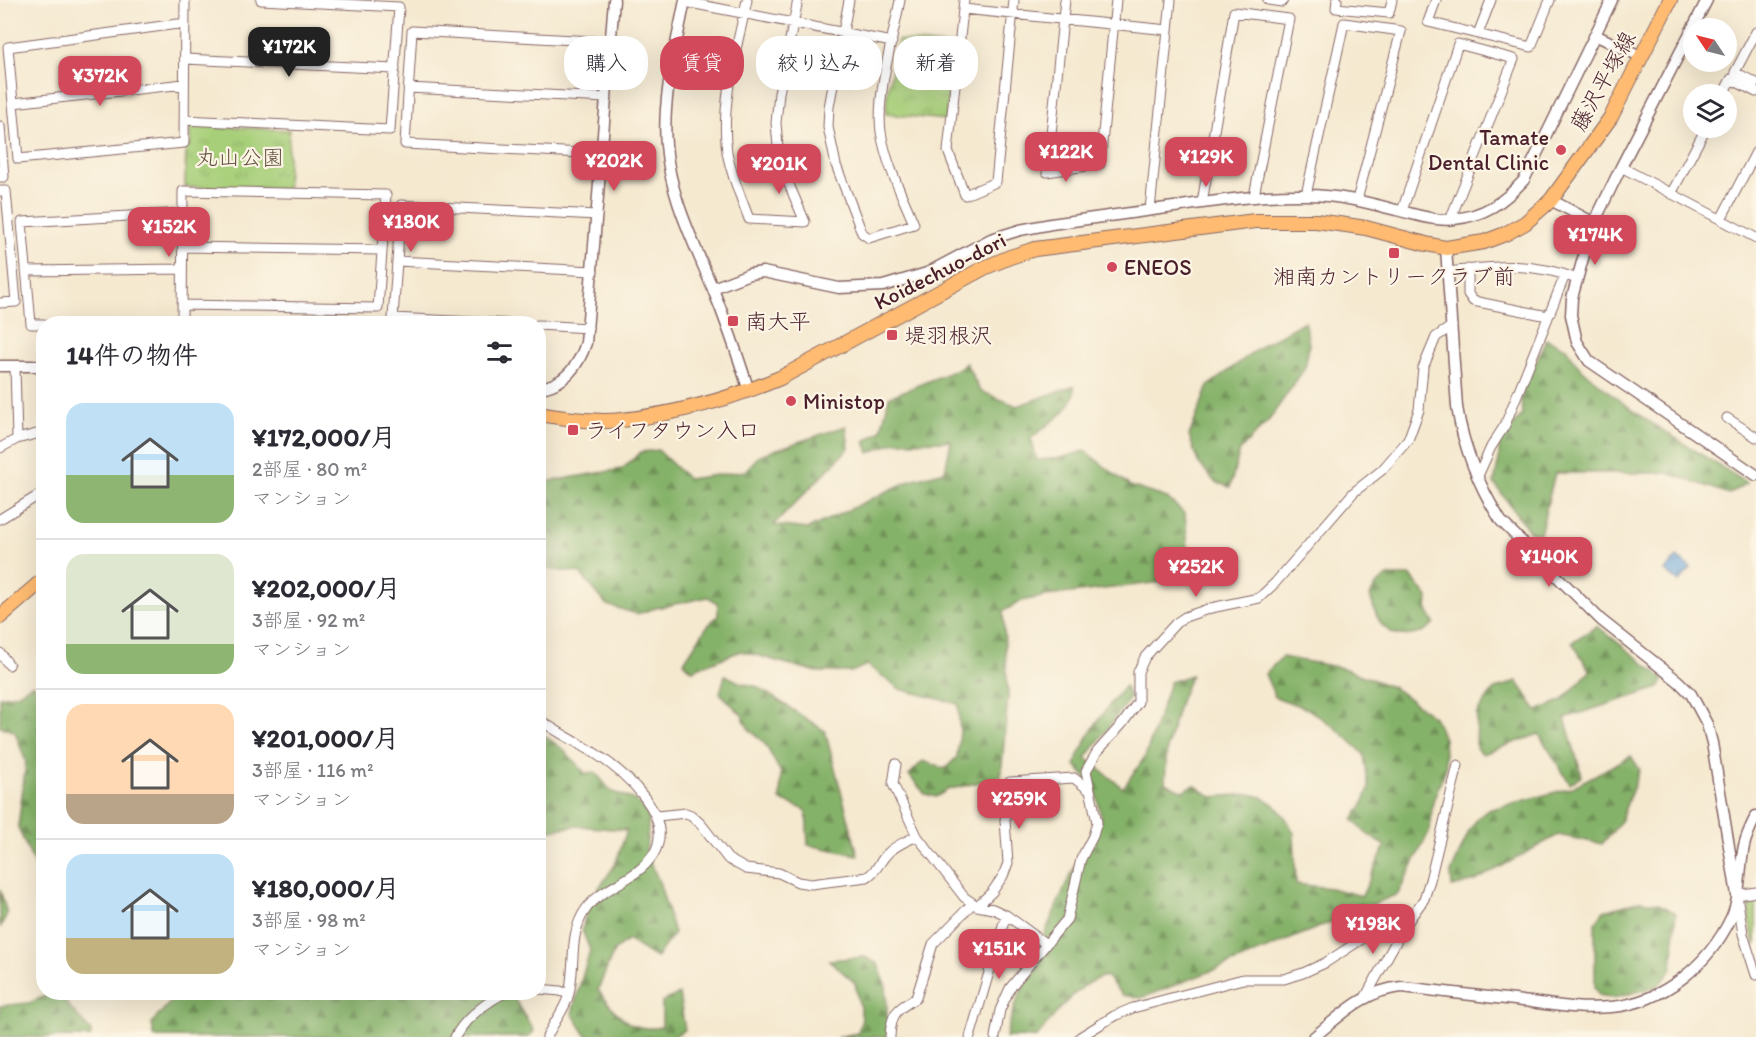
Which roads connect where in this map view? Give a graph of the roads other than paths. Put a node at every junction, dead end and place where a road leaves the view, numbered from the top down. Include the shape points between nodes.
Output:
1 (185, 0) edge
2 (261, 0) edge
3 (614, 0) edge
4 (747, 0) edge
5 (798, 0) edge
6 (849, 0) edge
7 (900, 0) edge
8 (1014, 0) edge
9 (1065, 0) edge
10 (1116, 0) edge
11 (1171, 0) edge
12 (1268, 0) edge
13 (1283, 0) edge
14 (1337, 0) edge
15 (1392, 0) edge
16 (1436, 0) edge
17 (1491, 0) edge
18 (1550, 0) edge
19 (1612, 0) edge
20 (1670, 0) edge
21 (1707, 0) edge
22 (685, 1) edge
23 (963, 4) edge
24 (744, 14) junction
25 (1013, 14) junction
26 (1063, 19) junction
27 (185, 23) junction
28 (793, 23) junction
29 (1114, 24) junction
30 (1168, 30) junction
31 (843, 32) junction
32 (1756, 32) edge
33 (1478, 34) junction
34 (1595, 35) junction
35 (612, 36) edge
36 (564, 39) edge
37 (892, 42) junction
38 (1642, 57) junction
39 (185, 59) junction
40 (395, 69) junction
41 (1756, 83) edge
42 (184, 84) junction
43 (1728, 84) edge
44 (408, 88) junction
45 (608, 90) edge
46 (1756, 92) edge
47 (607, 98) junction
48 (13, 103) junction
49 (184, 120) junction
50 (0, 126) edge
51 (1701, 138) edge
52 (1756, 152) edge
53 (602, 154) junction
54 (1621, 167) junction
55 (0, 177) edge
56 (0, 192) edge
57 (1671, 194) junction
58 (1306, 195) junction
59 (1254, 196) junction
60 (1357, 200) junction
61 (1551, 200) junction
62 (1202, 203) junction
63 (1150, 210) junction
64 (1402, 211) junction
65 (183, 213) junction
66 (597, 215) junction
67 (1721, 219) junction
68 (1450, 220) junction
69 (1594, 223) junction
70 (1756, 238) edge
71 (0, 247) edge
72 (11, 247) junction
73 (183, 247) junction
74 (1446, 248) junction
75 (382, 250) junction
76 (397, 261) junction
77 (182, 269) junction
78 (1468, 269) junction
79 (26, 271) junction
80 (593, 271) junction
81 (1448, 272) junction
82 (1565, 275) junction
83 (1576, 279) junction
84 (712, 288) junction
85 (0, 303) edge
86 (182, 305) junction
87 (182, 316) edge
88 (393, 316) edge
89 (1548, 316) junction
90 (36, 324) edge
91 (546, 325) edge
92 (1452, 326) junction
93 (588, 328) junction
94 (0, 366) edge
95 (15, 366) junction
96 (36, 366) edge
97 (546, 387) edge
98 (749, 391) junction
99 (546, 415) edge
100 (1727, 418) dead end
101 (36, 434) edge
102 (1756, 437) edge
103 (17, 439) junction
104 (0, 448) edge
105 (1756, 475) edge
106 (1478, 476) junction
107 (36, 497) edge
108 (0, 519) edge
109 (36, 586) edge
110 (0, 617) edge
111 (0, 653) edge
112 (9, 665) dead end
113 (546, 725) edge
114 (896, 764) dead end
115 (1458, 765) dead end
116 (1089, 790) junction
117 (657, 816) junction
118 (1756, 816) edge
119 (918, 836) junction
120 (1756, 892) edge
121 (1737, 895) junction
122 (974, 905) junction
123 (1006, 915) junction
124 (1404, 927) junction
125 (1046, 944) junction
126 (1756, 975) edge
127 (546, 990) edge
128 (569, 994) junction
129 (1366, 996) junction
130 (492, 1000) edge
131 (455, 1037) edge
132 (547, 1037) edge
133 (890, 1037) edge
134 (970, 1037) edge
135 (995, 1037) edge
136 (1080, 1037) edge
137 (1314, 1037) edge

1 - 27 street
2 - 40 street via 399,7
3 - 35 street
4 - 24 street
5 - 28 street
6 - 31 street
7 - 37 street
8 - 25 street
9 - 26 street
10 - 29 street
11 - 30 street
12 - 13 street
14 - 15 street via 1336,8 1389,14
16 - 33 street via 1428,22
17 - 33 street
18 - 33 street via 1531,47
19 - 34 street
20 - 38 main road, 藤沢平塚線
21 - 54 street
22 - 24 street
22 - 84 street via 665,117 666,144 678,209
23 - 25 street
23 - 25 street via 948,151 965,195 996,182
24 - 28 street
24 - 28 street via 729,87 725,131 733,176 749,219 805,222 785,175 776,123
25 - 26 street
26 - 29 street
26 - 29 street via 1047,172 1100,164
27 - 39 street
27 - 48 street via 8,47
28 - 31 street
29 - 30 street
30 - 63 street
31 - 37 street
31 - 37 street via 828,127 836,165 862,233 869,238 914,224 881,132 880,112
32 - 41 street via 1735,72
34 - 38 street
34 - 68 street via 1524,180 1491,209
36 - 44 street via 412,31
38 - 61 main road, 藤沢平塚線 via 1611,117
39 - 40 street
39 - 42 street
40 - 49 street via 390,130
42 - 48 street
42 - 49 street
43 - 46 street via 1731,79
44 - 47 street
44 - 53 street via 405,144
45 - 47 street
47 - 53 street
48 - 49 street via 18,159 184,143
50 - 55 street via 4,177
51 - 57 street
52 - 67 street
53 - 66 street
54 - 57 street
54 - 69 street
56 - 72 street via 6,191
57 - 67 street
58 - 59 street
58 - 60 street
58 - 60 street via 1344,23 1401,31
59 - 62 street
59 - 62 street via 1289,18 1234,12
60 - 64 street
61 - 69 street
61 - 74 main road, 藤沢平塚線 via 1525,224 1505,234
62 - 63 street
63 - 84 street via 1020,230 992,239 927,273 883,286 839,288 763,272
64 - 68 street
64 - 68 street via 1458,44 1514,59
65 - 73 street
65 - 75 street via 183,191 386,195
65 - 79 street via 22,222
66 - 76 street via 401,205
66 - 80 street
67 - 70 street
69 - 83 street
71 - 72 street
72 - 85 street via 16,302
73 - 75 street
73 - 77 street
74 - 81 street
74 - 98 main road, Koidechuo-dori via 1366,228 1286,220 1226,223 1035,249 984,268
75 - 86 street via 378,308
76 - 80 street
76 - 88 street
77 - 79 street
77 - 86 street
78 - 81 street
78 - 82 street via 1526,266
78 - 89 street via 1468,294 1473,301
79 - 90 street via 31,324
80 - 93 street
81 - 92 street
82 - 83 street
82 - 89 street
83 - 105 street via 1572,322 1577,342 1589,361
84 - 98 street
86 - 87 street
89 - 106 street via 1505,425
91 - 93 street
92 - 106 street via 1460,427
92 - 116 street via 1436,337 1423,368 1419,410 1408,440 1382,470 1354,492 1259,598 1185,617 1145,657 1138,672 1138,702 1086,771
93 - 97 street via 581,357 572,370
94 - 95 street
95 - 96 street
95 - 103 street
98 - 99 main road, Koidechuo-dori via 622,420 587,421
100 - 102 street
101 - 103 street
103 - 104 street
106 - 121 street via 1488,502 1515,536 1600,620 1691,694 1712,743
107 - 108 street
109 - 110 main road
111 - 112 street
113 - 117 street via 611,765
114 - 119 street via 893,784
115 - 124 street via 1424,899
116 - 122 street via 1074,778 1010,782 1005,820 1008,863 992,892
116 - 125 street via 1097,822 1094,836 1081,859 1067,919
117 - 119 street via 691,815 736,865 811,884 867,877 898,845
117 - 128 street via 659,832 654,853 638,871 596,898 578,923
118 - 121 street via 1744,845
119 - 122 street via 947,877
120 - 121 street
121 - 126 street via 1743,934
121 - 129 street via 1730,920 1696,967 1658,994 1624,1005 1561,1006 1402,987
122 - 123 street
122 - 133 street via 933,944 916,998 898,1008 891,1020
123 - 125 street
123 - 134 street
124 - 129 street
124 - 136 street via 1401,921 1376,930 1326,963 1303,973 1284,979 1243,979 1133,1008
125 - 135 street via 1010,988 1000,1010
127 - 128 street
128 - 132 street
129 - 137 street
130 - 131 street

